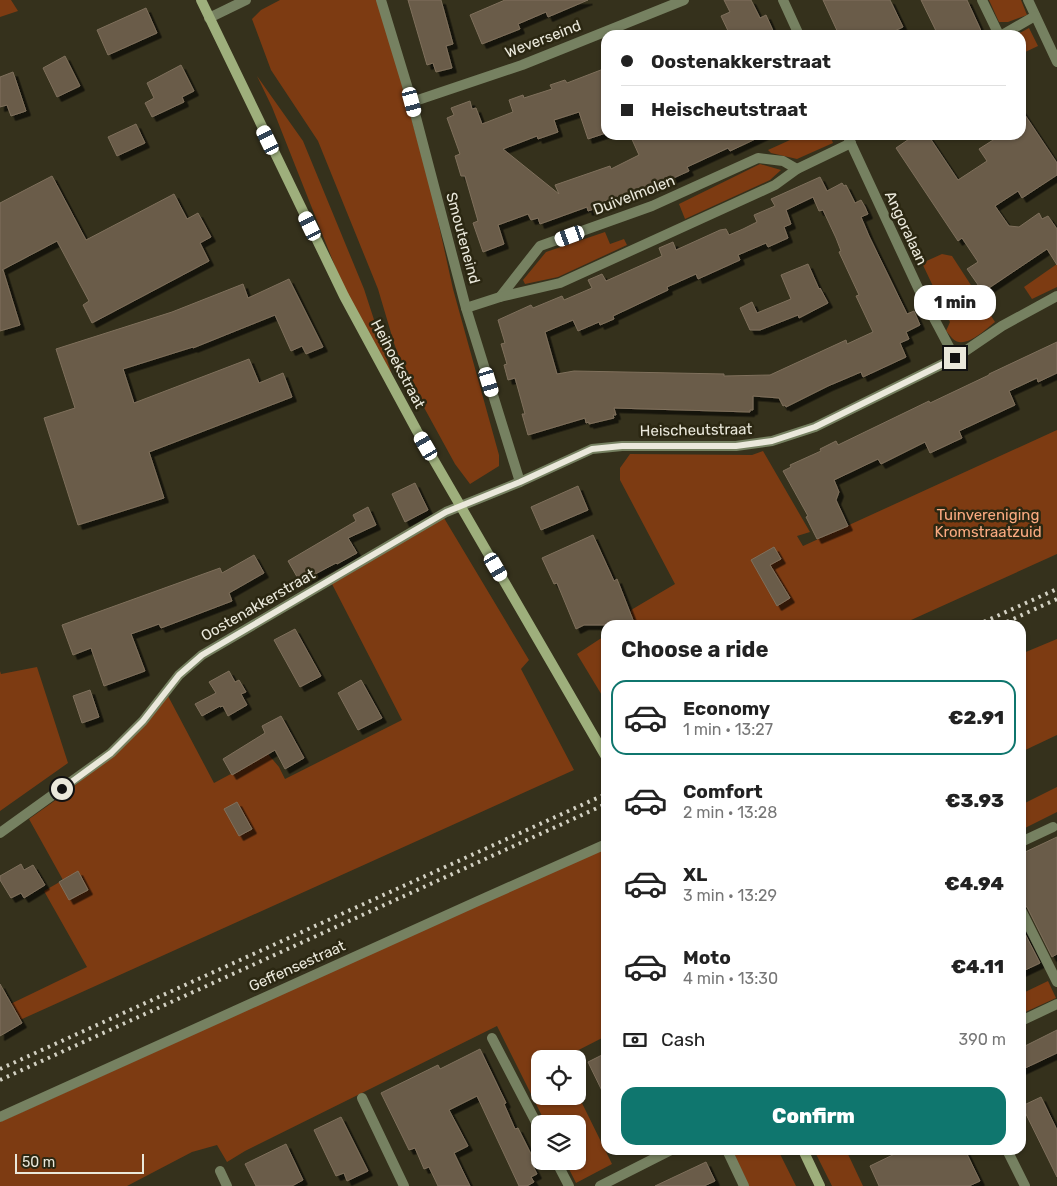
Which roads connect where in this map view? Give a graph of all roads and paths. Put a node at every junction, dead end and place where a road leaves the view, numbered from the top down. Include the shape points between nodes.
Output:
1 (201, 0) edge
2 (246, 0) edge
3 (381, 0) edge
4 (684, 0) edge
5 (783, 0) edge
6 (982, 0) edge
7 (1028, 0) edge
8 (1035, 16) junction
9 (209, 18) junction
10 (609, 30) edge
11 (797, 30) edge
12 (997, 30) edge
13 (1009, 30) edge
14 (601, 33) edge
15 (1057, 62) edge
16 (412, 102) junction
17 (847, 140) edge
18 (849, 140) edge
19 (797, 169) junction
20 (1057, 296) edge
21 (500, 297) junction
22 (466, 308) junction
23 (955, 358) junction
24 (520, 482) junction
25 (461, 506) junction
26 (601, 748) edge
27 (1053, 827) dead end
28 (0, 833) edge
29 (1026, 840) edge
30 (601, 846) edge
31 (1026, 920) edge
32 (1057, 982) edge
33 (1057, 1004) edge
34 (1026, 1019) edge
35 (492, 1038) dead end
36 (362, 1098) dead end
37 (532, 1115) edge
38 (0, 1117) edge
39 (661, 1155) edge
40 (729, 1155) edge
41 (805, 1155) edge
42 (1010, 1155) edge
43 (561, 1170) edge
44 (220, 1171) dead end
45 (227, 1186) edge
46 (404, 1186) edge
47 (569, 1186) edge
48 (600, 1186) edge
49 (744, 1186) edge
50 (820, 1186) edge
51 (1025, 1186) edge

1 - 9 street, Heihoekstraat
2 - 9 street
3 - 16 street, Smouteneind
4 - 10 street, Weverseind
5 - 11 street
6 - 12 street
7 - 8 street
8 - 13 street
8 - 15 street
9 - 25 street, Heihoekstraat via 344,296
14 - 16 street, Weverseind via 522,65
16 - 22 street, Smouteneind
17 - 19 street
18 - 23 street, Angoralaan via 918,290
19 - 21 street via 776,185 560,283
19 - 21 street, Duivelmolen via 783,161 758,158 652,206 540,246
20 - 23 street, Heischeutstraat via 1002,326
21 - 22 street
22 - 24 street, Smouteneind
23 - 24 street, Heischeutstraat via 815,427 772,441 736,446 592,449
24 - 25 street, Heischeutstraat
25 - 26 street, Heihoekstraat
25 - 28 street, Oostenakkerstraat via 202,655 179,675 143,721 111,753
27 - 29 street
30 - 38 street, Geffensestraat
31 - 32 street
33 - 34 street
35 - 37 street
36 - 46 street
39 - 48 street
40 - 49 street
41 - 50 street
42 - 51 street
43 - 47 street
44 - 45 street

